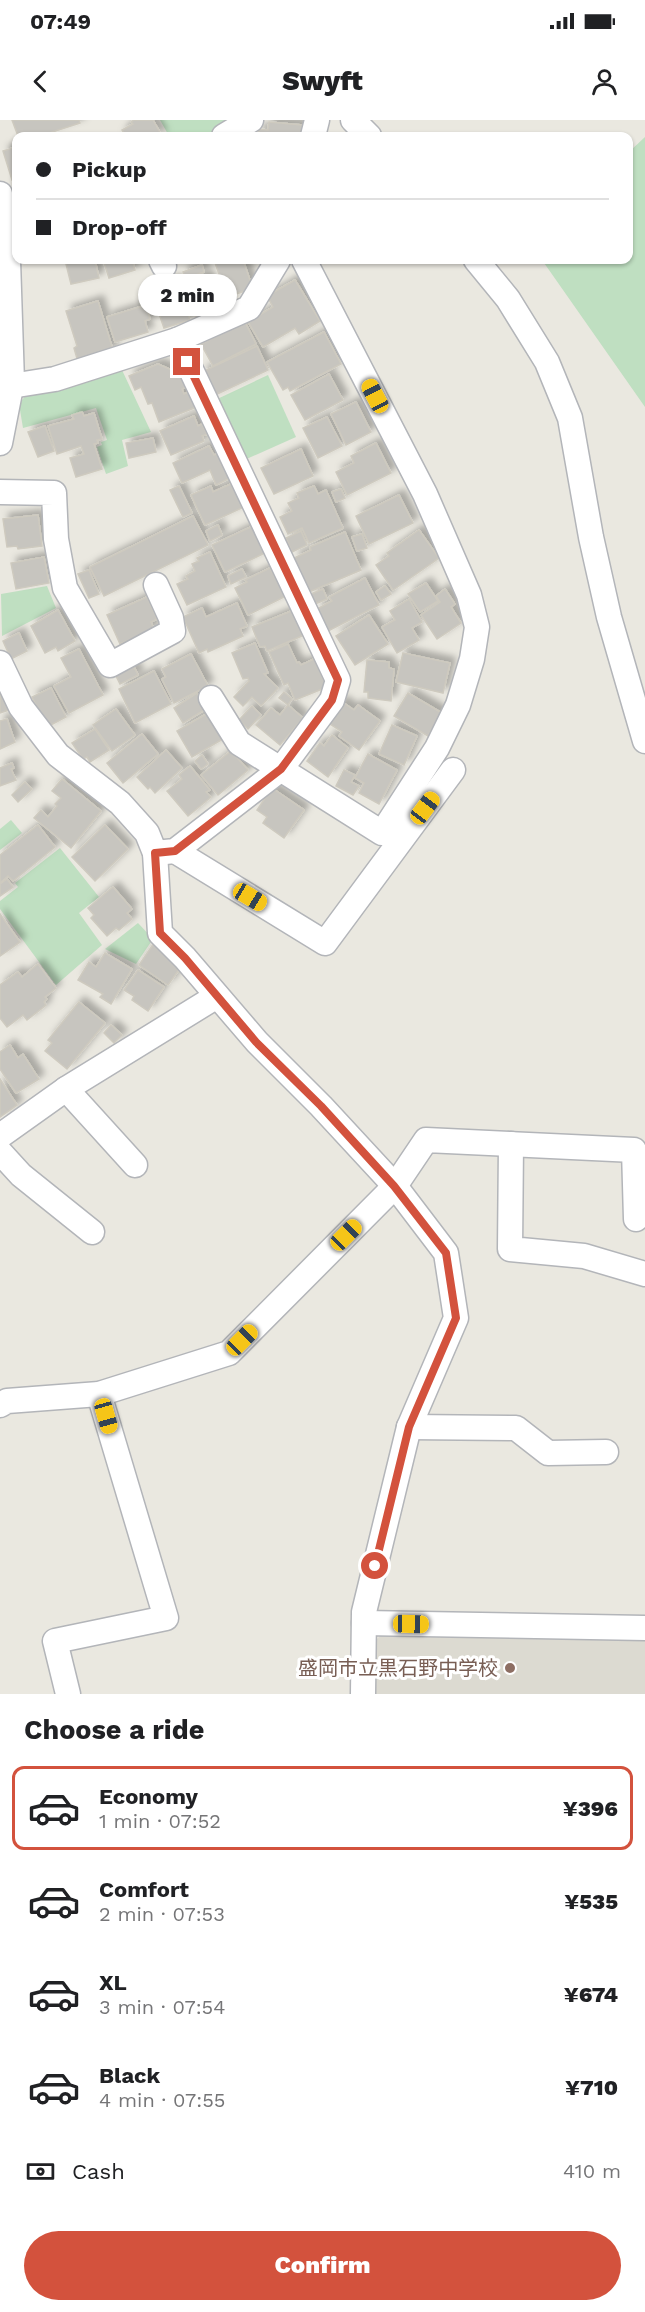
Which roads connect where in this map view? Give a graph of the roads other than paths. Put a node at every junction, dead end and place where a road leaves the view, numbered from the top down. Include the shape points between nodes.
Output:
1 (252, 120) edge
2 (353, 120) edge
3 (231, 132) edge
4 (365, 132) edge
5 (0, 194) edge
6 (12, 229) edge
7 (276, 264) edge
8 (306, 264) edge
9 (479, 264) edge
10 (177, 340) junction
11 (11, 386) junction
12 (0, 443) edge
13 (0, 492) edge
14 (156, 585) dead end
15 (0, 663) edge
16 (211, 698) dead end
17 (645, 741) edge
18 (281, 769) junction
19 (453, 770) dead end
20 (165, 852) junction
21 (217, 996) junction
22 (66, 1089) junction
23 (0, 1136) edge
24 (511, 1144) junction
25 (0, 1152) edge
26 (135, 1165) dead end
27 (394, 1186) junction
28 (636, 1219) dead end
29 (92, 1232) dead end
30 (645, 1274) edge
31 (99, 1394) junction
32 (0, 1406) edge
33 (409, 1427) junction
34 (606, 1452) dead end
35 (364, 1623) junction
36 (645, 1628) edge
37 (68, 1694) edge
38 (363, 1694) edge

1 - 3 street
2 - 4 street
5 - 6 street
6 - 11 street
7 - 10 street via 249,308
8 - 18 street via 425,494 469,595 477,627 458,705 436,748 382,833
9 - 17 street via 508,299 547,362 570,418 609,617
10 - 11 street via 55,379
10 - 18 street via 338,680 332,700
11 - 12 street
13 - 14 street via 54,493 56,538 65,588 110,665 173,632
15 - 20 street via 21,707 58,755 120,803
16 - 18 street via 239,743
18 - 20 street
19 - 20 street via 326,943
20 - 21 street via 160,933
21 - 22 street
21 - 27 street
22 - 23 street
22 - 26 street
24 - 27 street via 426,1140
24 - 28 street via 634,1150
24 - 30 street via 510,1249 584,1256
25 - 29 street via 21,1175
27 - 31 street via 229,1353
27 - 33 street via 446,1253 456,1318
31 - 32 street via 7,1401
31 - 37 street via 166,1618 55,1641
33 - 34 street via 516,1428 548,1453
33 - 35 street
35 - 36 street
35 - 38 street

